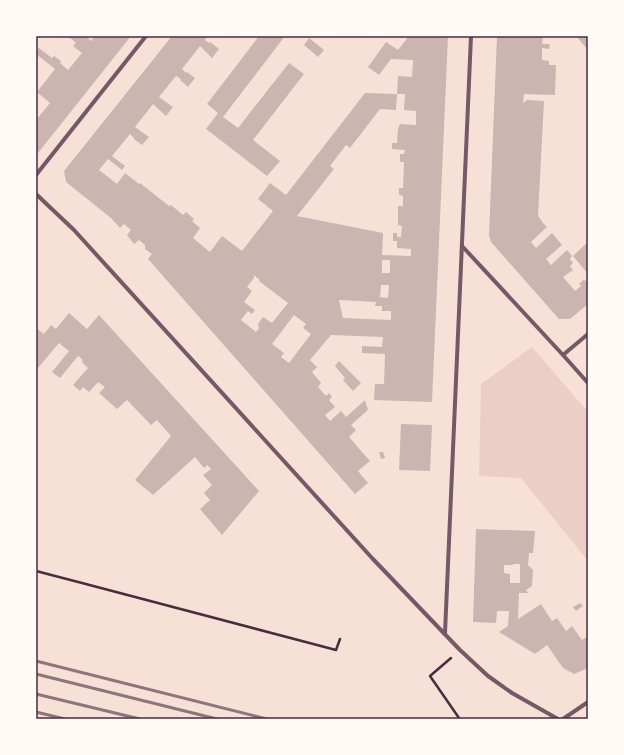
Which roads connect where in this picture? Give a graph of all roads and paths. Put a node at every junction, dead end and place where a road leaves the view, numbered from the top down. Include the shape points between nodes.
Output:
1 (146, 36) edge
2 (471, 36) edge
3 (36, 174) edge
4 (36, 194) edge
5 (462, 246) junction
6 (588, 334) edge
7 (563, 355) junction
8 (588, 383) edge
9 (36, 571) edge
10 (444, 633) junction
11 (340, 639) dead end
12 (460, 650) junction
13 (588, 702) edge
14 (459, 718) edge
15 (558, 719) edge
16 (563, 719) edge

1 - 3 street
2 - 5 street
4 - 10 street via 74,230 372,558
5 - 7 street
5 - 10 street
6 - 7 street
7 - 8 street
9 - 11 path via 336,650
10 - 12 street
12 - 14 path via 430,676
12 - 15 street via 488,676 512,693
13 - 16 street

